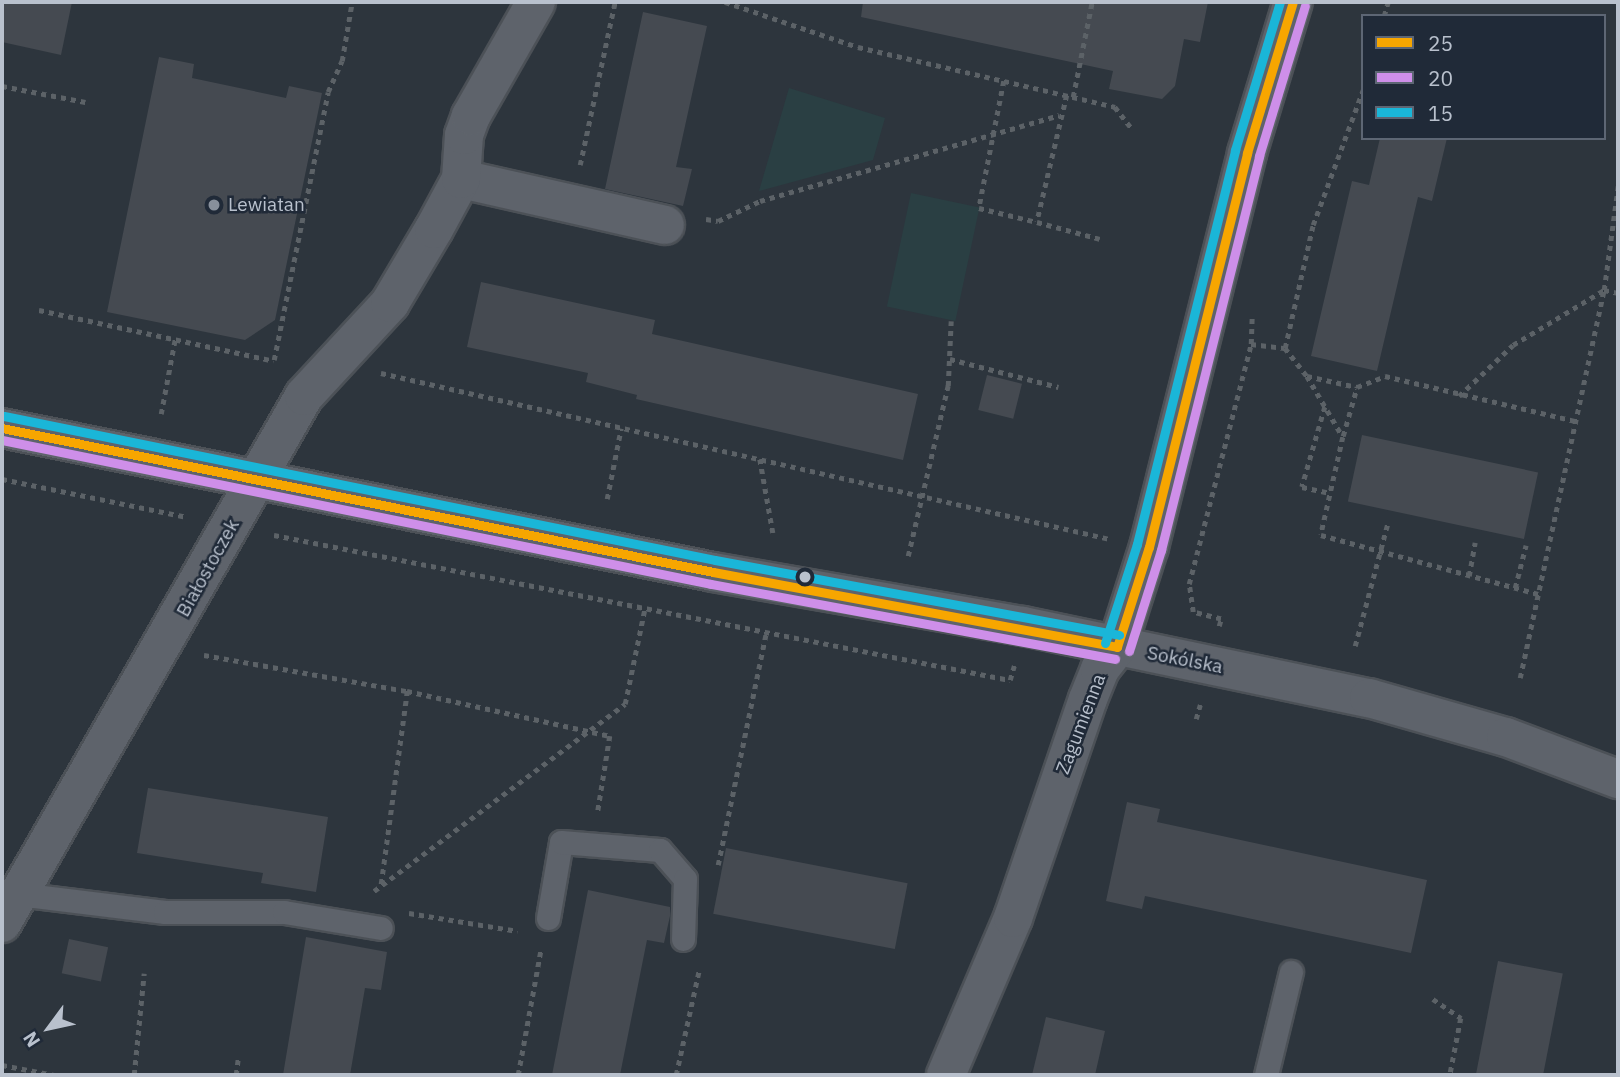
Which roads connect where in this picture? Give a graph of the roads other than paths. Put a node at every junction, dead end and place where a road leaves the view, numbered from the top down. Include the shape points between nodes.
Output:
1 (536, 2) edge
2 (1293, 2) edge
3 (461, 179) junction
4 (665, 225) road end
5 (2, 428) edge
6 (257, 478) junction
7 (1117, 647) junction
8 (1618, 779) edge
9 (10, 909) edge
10 (389, 919) road end
11 (546, 926) road end
12 (682, 939) dead end
13 (1291, 972) dead end
14 (946, 1075) edge
15 (1266, 1075) edge

1 - 3 street, Białostoczek via 471,116 464,135
2 - 7 street, Zagumienna via 1243,166 1149,547
3 - 4 street
3 - 6 street, Białostoczek via 390,303 304,396
5 - 6 street, Sokólska
6 - 7 street, Sokólska via 713,572
6 - 9 street, Białostoczek
7 - 8 street, Sokólska via 1381,701 1506,737
7 - 14 street, Zagumienna via 1100,668 1013,918
9 - 10 lane via 284,912
11 - 12 lane via 561,842 592,843 660,850 685,878
13 - 15 lane

